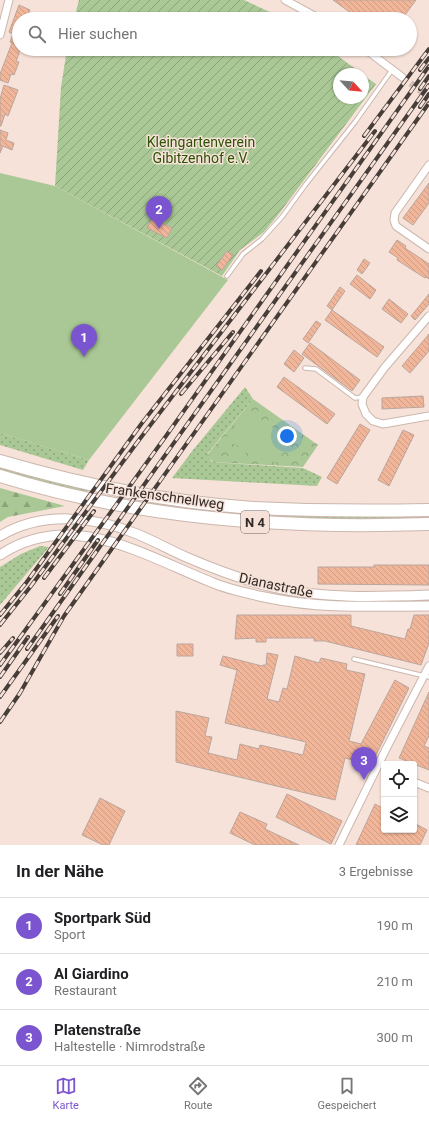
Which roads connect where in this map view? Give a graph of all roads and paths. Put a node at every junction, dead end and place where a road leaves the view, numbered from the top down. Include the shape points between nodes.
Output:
1 (9, 0) edge
2 (285, 0) edge
3 (307, 12) edge
4 (2, 14) edge
5 (0, 35) edge
6 (374, 56) edge
7 (392, 70) junction
8 (402, 77) tunnel mouth
9 (429, 165) edge
10 (429, 249) edge
11 (226, 276) dead end
12 (429, 316) edge
13 (305, 368) dead end
14 (363, 397) junction
15 (429, 416) edge
16 (0, 460) edge
17 (0, 476) edge
18 (429, 510) edge
19 (429, 524) edge
20 (0, 536) edge
21 (0, 555) edge
22 (429, 595) edge
23 (429, 606) edge
24 (354, 658) dead end
25 (429, 666) edge
26 (426, 676) edge
27 (384, 761) edge
28 (381, 768) edge
29 (417, 783) edge
30 (429, 788) edge
31 (339, 845) edge

1 - 4 street
2 - 3 street
4 - 5 street
6 - 7 street
7 - 8 street
7 - 11 lane via 282,217 262,239 243,254
9 - 10 street via 395,213 394,220 395,225
12 - 14 street
13 - 14 lane via 316,369 355,398
14 - 15 street via 362,404 366,414 373,421 383,424
16 - 18 highway, Frankenschnellweg / N 4 via 96,485 204,503 294,510
17 - 19 highway, Frankenschnellweg / N 4 via 82,498 194,516 344,526
20 - 22 main road, Dianastraße via 33,522 60,518 102,524 131,532 213,568 272,587 338,596
21 - 23 main road, Dianastraße via 34,539 67,534 112,542 218,585 282,600 306,604
24 - 26 lane
25 - 26 street
26 - 27 street
28 - 31 street
29 - 30 street

